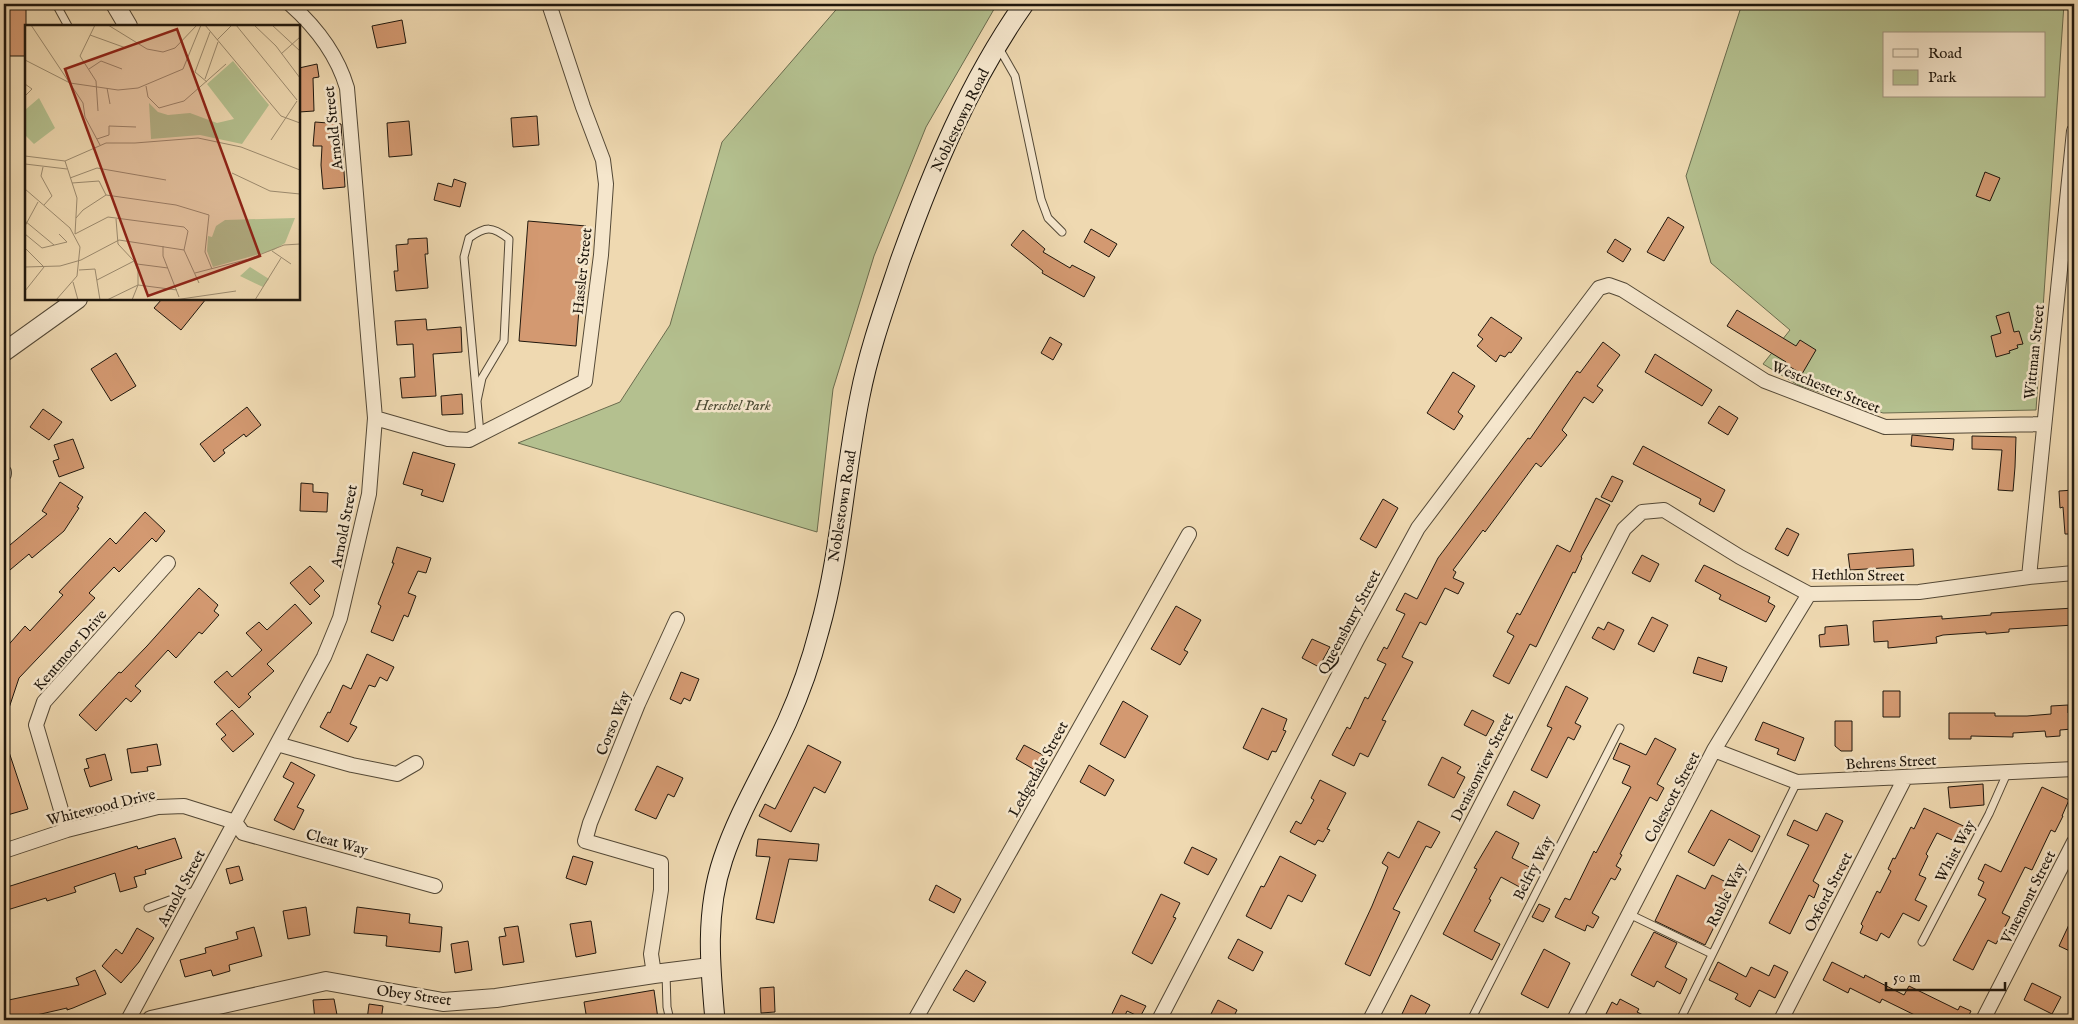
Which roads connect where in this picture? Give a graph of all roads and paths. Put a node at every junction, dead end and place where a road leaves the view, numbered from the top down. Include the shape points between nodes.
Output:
1 (56, 4) edge
2 (116, 4) edge
3 (290, 4) edge
4 (549, 4) edge
5 (1024, 4) edge
6 (67, 25) edge
7 (127, 25) edge
8 (997, 46) junction
9 (2074, 131) edge
10 (1062, 232) dead end
11 (1623, 290) joint
12 (77, 300) edge
13 (4, 352) edge
14 (477, 401) junction
15 (375, 418) junction
16 (2043, 424) junction
17 (480, 434) junction
18 (1624, 530) joint
19 (1189, 534) dead end
20 (168, 563) dead end
21 (2074, 573) edge
22 (2028, 576) junction
23 (1809, 594) junction
24 (677, 619) dead end
25 (1620, 728) dead end
26 (277, 744) junction
27 (1714, 750) junction
28 (416, 763) dead end
29 (2074, 769) edge
30 (2008, 771) junction
31 (1905, 778) junction
32 (1797, 782) junction
33 (235, 822) junction
34 (67, 830) junction
35 (2074, 842) edge
36 (4, 851) edge
37 (435, 886) dead end
38 (199, 889) junction
39 (148, 908) dead end
40 (1629, 914) junction
41 (1922, 942) dead end
42 (1712, 954) junction
43 (710, 967) junction
44 (660, 973) junction
45 (128, 1020) edge
46 (151, 1020) edge
47 (670, 1020) edge
48 (715, 1020) edge
49 (915, 1020) edge
50 (1159, 1020) edge
51 (1370, 1020) edge
52 (1471, 1020) edge
53 (1574, 1020) edge
54 (1680, 1020) edge
55 (1781, 1020) edge
56 (1983, 1020) edge

1 - 6 lane
2 - 7 street
3 - 15 street, Arnold Street via 309,21 330,49 342,70 347,88
4 - 17 street, Hassler Street via 603,160 606,184 601,255 585,381
5 - 8 main road, Noblestown Road
8 - 10 lane via 1014,76 1041,199 1048,218
8 - 43 main road, Noblestown Road via 942,153 873,340 860,396 820,628 787,723 753,789 722,861 710,926
9 - 16 street, Wittman Street
11 - 16 street, Westchester Street via 1765,381 1884,427
11 - 50 street, Queensbury Street via 1609,285 1599,288 1418,528
12 - 13 street
14 - 14 lane via 482,378 504,341 509,239 494,229 483,229 469,238 464,257
14 - 17 lane
15 - 17 street via 448,439 469,440
15 - 26 street, Arnold Street via 369,494 340,618 324,656
16 - 22 street, Wittman Street
18 - 23 street, Hethlon Street via 1642,512 1664,510 1740,557
18 - 51 street, Denisonview Street
19 - 49 street, Ledgedale Street
20 - 34 street, Kentmoor Drive via 44,702 39,712 36,725
21 - 22 street, Hethlon Street
22 - 23 street, Hethlon Street via 1919,592
23 - 27 street, Colescott Street
24 - 44 street, Corso Way via 638,704 585,841 661,863 661,890 651,954
25 - 52 lane, Belfry Way
26 - 28 street via 397,774
26 - 33 street, Arnold Street
27 - 32 street, Behrens Street
27 - 40 street, Colescott Street
29 - 30 street, Behrens Street
30 - 31 street, Behrens Street
30 - 41 lane, Whist Way via 1990,814
31 - 32 street, Behrens Street
31 - 55 street, Oxford Street
32 - 42 lane, Ruble Way
33 - 34 street, Whitewood Drive via 184,806 158,807
33 - 37 street, Cleat Way via 243,833
33 - 38 street, Arnold Street
34 - 36 street, Whitewood Drive
35 - 56 street, Vinemont Street
38 - 39 lane
38 - 45 street, Arnold Street
40 - 42 lane
40 - 53 street, Colescott Street
42 - 54 lane, Ruble Way
43 - 44 street, Obey Street
43 - 48 main road, Noblestown Road
44 - 46 street, Obey Street via 496,998 443,1002 326,981
44 - 47 lane

